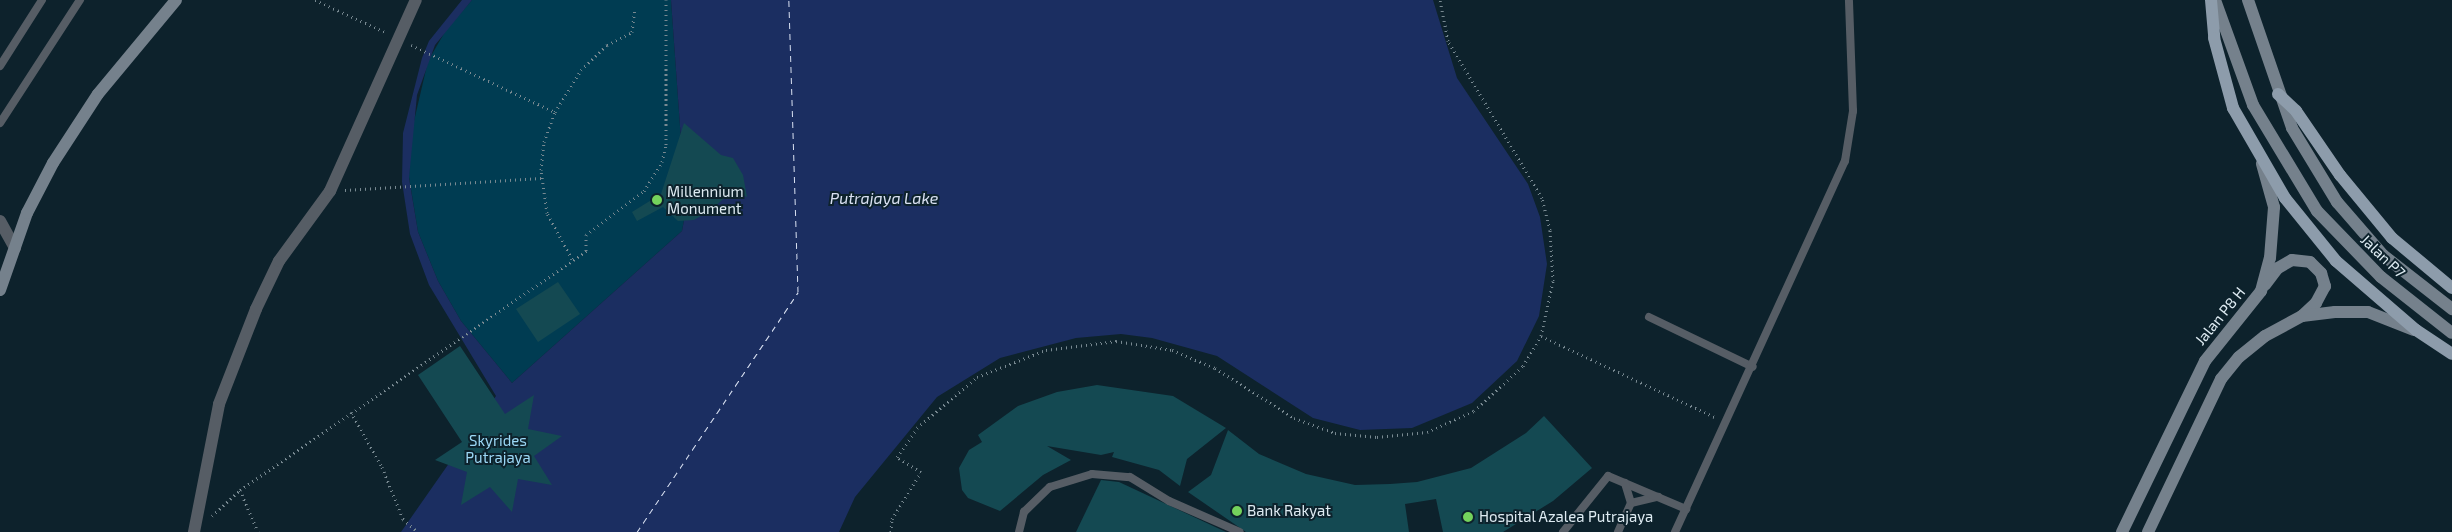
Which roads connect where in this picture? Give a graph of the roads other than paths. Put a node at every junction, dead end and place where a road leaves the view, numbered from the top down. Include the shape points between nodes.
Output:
1 (42, 0) edge
2 (80, 0) edge
3 (176, 0) edge
4 (416, 0) edge
5 (1849, 0) edge
6 (2211, 0) edge
7 (2215, 0) edge
8 (2248, 0) edge
9 (0, 66) edge
10 (2278, 94) junction
11 (0, 123) edge
12 (2262, 164) junction
13 (0, 221) edge
14 (15, 248) junction
15 (2452, 288) edge
16 (0, 290) edge
17 (2261, 292) junction
18 (2452, 309) edge
19 (2302, 316) junction
20 (1649, 317) dead end
21 (2416, 330) junction
22 (2452, 333) edge
23 (2452, 354) edge
24 (1753, 367) junction
25 (1626, 483) junction
26 (1660, 497) junction
27 (1632, 503) junction
28 (1686, 509) junction
29 (194, 532) edge
30 (1019, 532) edge
31 (1240, 532) edge
32 (1563, 532) edge
33 (1618, 532) edge
34 (1675, 532) edge
35 (2122, 532) edge
36 (2148, 532) edge

1 - 9 lane
2 - 11 lane
3 - 14 street via 98,94 28,213
4 - 29 street via 396,38 330,191 279,261 230,371 209,441
5 - 24 lane via 1853,111 1845,161
6 - 12 main road via 2214,38 2234,108
7 - 22 street, Jalan P7 via 2253,105 2302,190 2330,225 2381,277
8 - 10 street, Jalan P7
10 - 15 main road via 2296,111 2340,175 2392,238
10 - 18 street, Jalan P7 via 2292,128 2321,177 2360,230 2384,255
12 - 17 street, Jalan P8 H via 2274,207 2270,258
12 - 21 main road via 2336,261
13 - 14 street
14 - 16 street
17 - 19 street via 2278,268 2292,260 2310,262 2321,272 2324,286 2316,303
17 - 35 street, Jalan P8 H via 2205,361
19 - 21 street via 2368,312
19 - 36 street via 2266,336 2239,357 2221,379
20 - 24 lane
21 - 23 main road
24 - 28 lane
25 - 26 lane
25 - 27 lane
25 - 32 lane via 1608,476
26 - 27 lane
26 - 28 lane
27 - 33 lane
28 - 34 lane
30 - 31 lane via 1024,512 1050,488 1092,474 1130,477 1169,501

